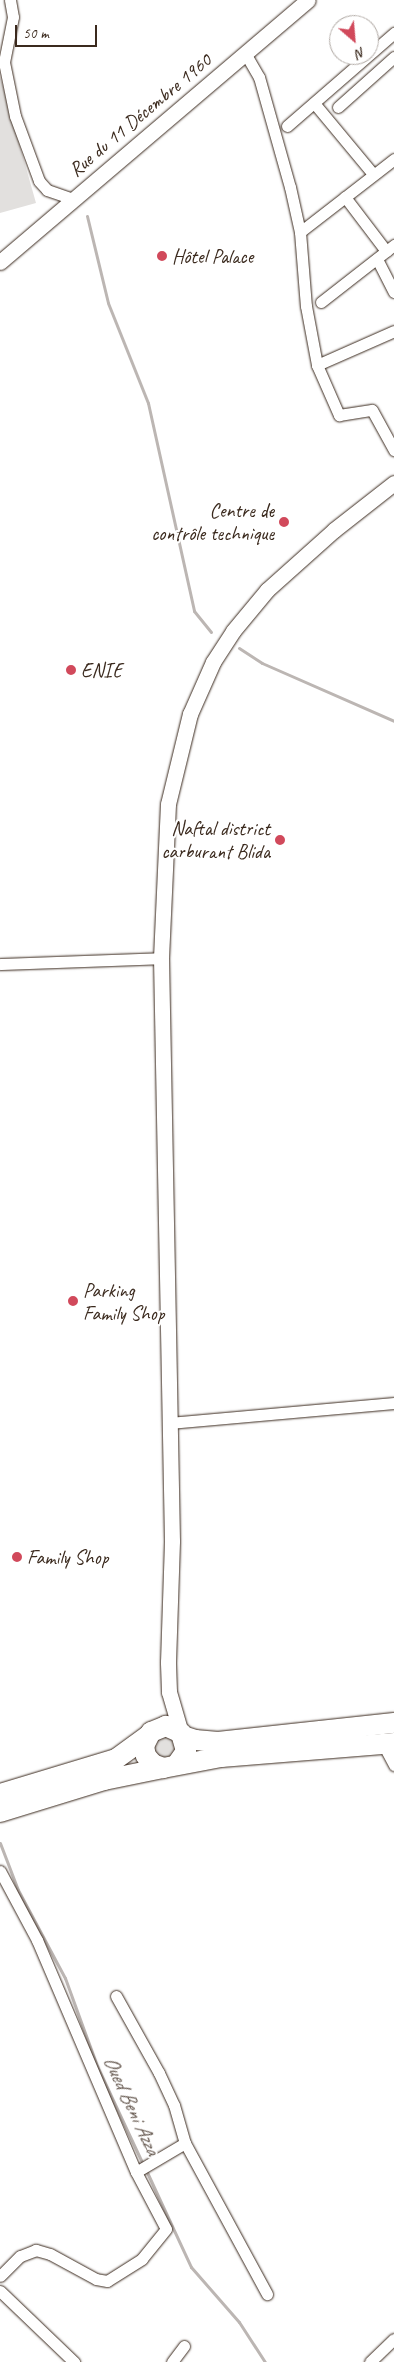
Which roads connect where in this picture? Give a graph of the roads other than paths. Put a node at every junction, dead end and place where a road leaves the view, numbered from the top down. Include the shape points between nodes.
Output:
1 (10, 0) edge
2 (308, 0) edge
3 (394, 33) edge
4 (245, 53) junction
5 (394, 57) edge
6 (2, 63) edge
7 (314, 103) junction
8 (338, 107) dead end
9 (288, 126) dead end
10 (394, 159) edge
11 (373, 174) junction
12 (345, 196) junction
13 (73, 199) junction
14 (300, 232) junction
15 (386, 252) edge
16 (0, 262) edge
17 (394, 292) edge
18 (321, 302) dead end
19 (394, 331) edge
20 (316, 365) junction
21 (394, 450) edge
22 (394, 483) edge
23 (160, 958) junction
24 (0, 964) edge
25 (394, 1403) edge
26 (168, 1423) junction
27 (169, 1692) junction
28 (394, 1723) edge
29 (150, 1734) junction
30 (182, 1734) junction
31 (388, 1744) edge
32 (394, 1765) edge
33 (170, 1766) junction
34 (5, 1802) edge
35 (0, 1871) edge
36 (116, 1996) dead end
37 (185, 2143) junction
38 (136, 2172) junction
39 (0, 2276) edge
40 (0, 2291) edge
41 (267, 2294) dead end
42 (394, 2340) edge
43 (184, 2346) dead end
44 (74, 2362) edge
45 (172, 2362) edge
46 (370, 2362) edge

1 - 6 street via 13,17
2 - 4 street, Rue du 11 Décembre 1960
3 - 7 street
4 - 13 street, Rue du 11 Décembre 1960
4 - 14 street via 258,78 272,119
5 - 8 street
6 - 13 street via 15,116 39,180 46,190
7 - 9 street
7 - 11 street
10 - 11 street
11 - 12 street
12 - 14 street
12 - 15 street
13 - 16 street, Rue du 11 Décembre 1960
14 - 20 street via 306,306
15 - 17 street
15 - 18 street
19 - 20 street
20 - 21 street via 339,415 372,410
22 - 23 street via 267,590 213,662 190,714 169,796
23 - 24 street
23 - 26 street
25 - 26 street
26 - 27 street via 172,1541
27 - 29 street
27 - 30 street
28 - 30 highway via 218,1742 195,1740
29 - 30 highway via 166,1726
29 - 33 highway via 144,1746 146,1756 153,1764
29 - 34 highway via 116,1759
30 - 33 highway via 186,1751
31 - 32 street
31 - 33 highway via 221,1756
33 - 34 highway
35 - 38 street via 38,1940
36 - 37 street via 159,2073 174,2105
37 - 38 street
37 - 41 street
38 - 39 street via 166,2229 142,2259 107,2281 96,2279 36,2250 20,2256
40 - 44 street
42 - 46 street
43 - 45 street

